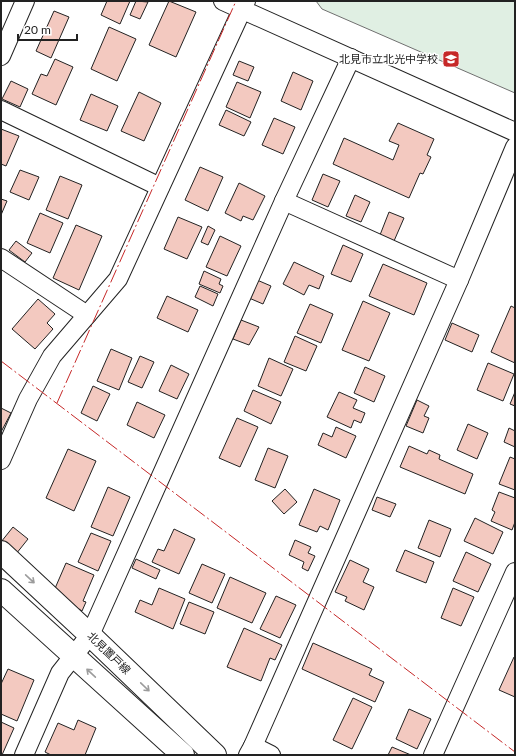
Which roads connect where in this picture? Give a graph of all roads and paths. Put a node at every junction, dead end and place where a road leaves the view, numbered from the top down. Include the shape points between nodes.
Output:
1 (25, 1) edge
2 (223, 1) edge
3 (244, 5) edge
4 (1, 56) edge
5 (351, 58) junction
6 (1, 110) edge
7 (515, 132) edge
8 (515, 147) edge
9 (160, 187) junction
10 (284, 201) junction
11 (1, 258) edge
12 (459, 280) junction
13 (88, 315) junction
14 (1, 460) edge
15 (1, 552) edge
16 (515, 572) edge
17 (1, 590) edge
18 (90, 634) junction
19 (74, 656) junction
20 (250, 751) edge
21 (24, 755) edge
22 (183, 755) edge
23 (215, 755) edge
24 (271, 755) edge
25 (433, 755) edge

1 - 4 street
2 - 3 street
3 - 5 street
3 - 9 street
5 - 7 street
5 - 10 street
6 - 9 street
8 - 12 street
9 - 13 street via 118,279
10 - 12 street
10 - 18 street
11 - 13 street
12 - 20 street
13 - 14 street via 52,356 28,399
15 -> 18 main road, 北見置戸線
16 - 25 street
17 - 19 main road
18 - 19 street
18 -> 23 main road, 北見置戸線
19 - 21 street via 60,674
22 -> 19 main road
20 - 24 street

